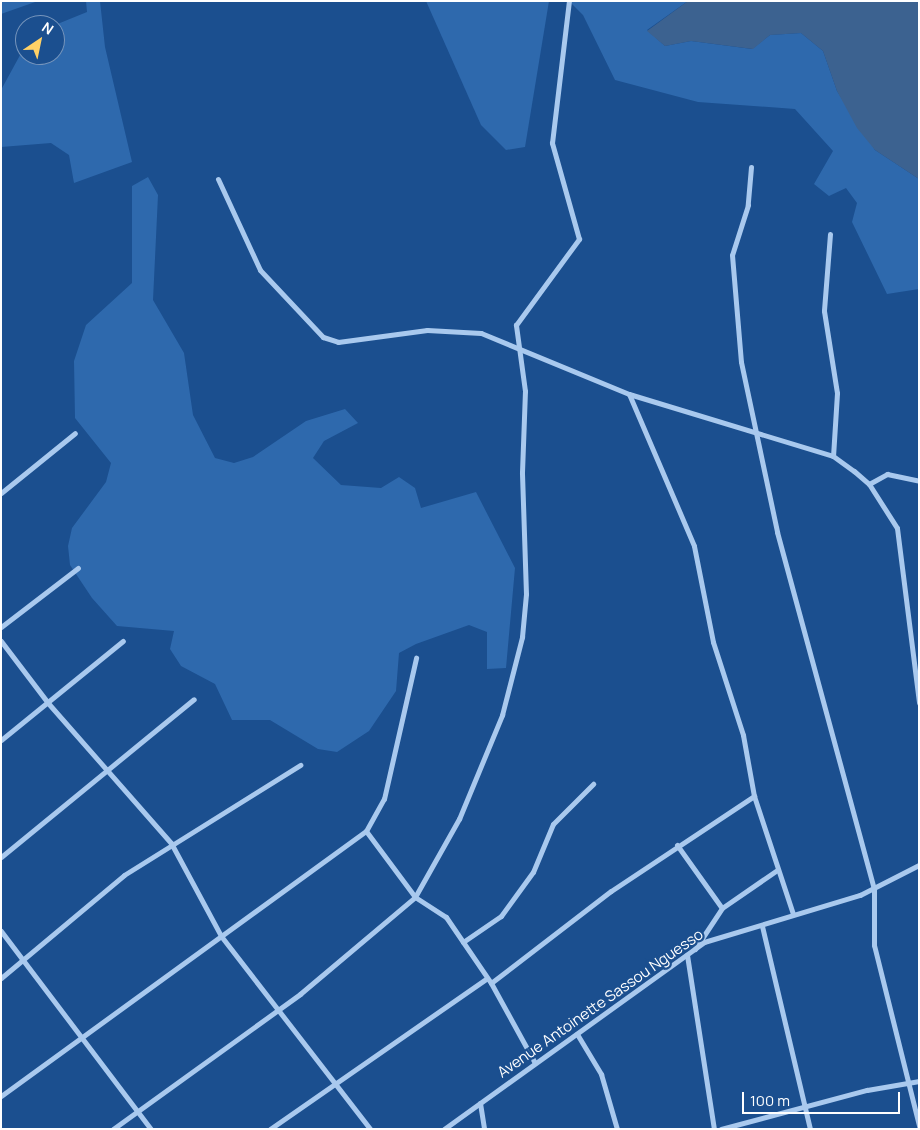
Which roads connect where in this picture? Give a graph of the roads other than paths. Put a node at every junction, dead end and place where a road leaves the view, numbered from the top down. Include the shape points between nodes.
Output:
1 (569, 1) edge
2 (751, 167) dead end
3 (218, 178) dead end
4 (830, 234) dead end
5 (517, 349) junction
6 (629, 394) junction
7 (754, 431) junction
8 (75, 433) dead end
9 (833, 456) junction
10 (919, 481) edge
11 (869, 484) junction
12 (1, 493) edge
13 (78, 568) dead end
14 (1, 626) edge
15 (1, 641) edge
16 (124, 641) dead end
17 (416, 658) dead end
18 (194, 699) dead end
19 (48, 703) junction
20 (919, 703) edge
21 (1, 740) edge
22 (300, 765) dead end
23 (109, 770) junction
24 (593, 784) dead end
25 (754, 796) junction
26 (366, 831) junction
27 (171, 843) junction
28 (677, 845) junction
29 (1, 857) edge
30 (919, 865) edge
31 (777, 870) junction
32 (874, 889) junction
33 (415, 897) junction
34 (722, 908) junction
35 (793, 914) junction
36 (762, 926) junction
37 (1, 931) edge
38 (221, 936) junction
39 (463, 942) junction
40 (695, 949) junction
41 (687, 955) junction
42 (21, 961) junction
43 (1, 978) edge
44 (487, 978) junction
45 (491, 983) junction
46 (278, 1010) junction
47 (577, 1034) junction
48 (84, 1035) junction
49 (534, 1063) junction
50 (919, 1081) edge
51 (908, 1082) junction
52 (337, 1084) junction
53 (1, 1096) edge
54 (480, 1103) junction
55 (807, 1107) junction
56 (139, 1110) junction
57 (919, 1126) edge
58 (113, 1129) edge
59 (151, 1129) edge
60 (270, 1129) edge
61 (370, 1129) edge
62 (444, 1129) edge
63 (484, 1129) edge
64 (618, 1129) edge
65 (714, 1129) edge
66 (721, 1129) edge
67 (810, 1129) edge

1 - 5 street via 552,143 579,238 519,316
2 - 7 street via 748,205 732,255 732,287
3 - 5 street via 260,270 323,337 355,341 449,329 482,333
4 - 9 street via 824,311 837,393
5 - 6 street
5 - 33 street via 525,401 522,472 527,564 522,637 502,715 466,802
6 - 7 street
6 - 25 street via 694,546 713,642 743,735
7 - 9 street
7 - 32 street via 829,736
8 - 12 street
9 - 11 street
10 - 11 street via 887,474
11 - 20 street via 897,528
13 - 14 street
15 - 19 street
16 - 19 street
17 - 26 street via 384,799
18 - 23 street
19 - 21 street
19 - 23 street
22 - 27 street
23 - 27 street
23 - 29 street
24 - 39 street via 553,824 533,872 502,916
25 - 28 street
25 - 31 street
26 - 33 street
26 - 38 street
27 - 38 street
27 - 42 street via 124,875
28 - 34 street
28 - 45 street
30 - 32 street, Avenue Antoinette Sassou Nguesso
31 - 34 street
31 - 35 street
32 - 35 street, Avenue Antoinette Sassou Nguesso
32 - 51 street via 874,945
33 - 39 street via 446,917
33 - 46 street
34 - 40 street
35 - 36 street, Avenue Antoinette Sassou Nguesso
36 - 40 street, Avenue Antoinette Sassou Nguesso via 714,938
36 - 55 street
37 - 42 street
38 - 46 street
38 - 48 street
39 - 44 street
40 - 41 street, Avenue Antoinette Sassou Nguesso
41 - 47 street, Avenue Antoinette Sassou Nguesso
41 - 65 street
42 - 43 street
42 - 48 street
44 - 45 street
44 - 52 street
45 - 49 street
46 - 52 street
46 - 56 street
47 - 49 street, Avenue Antoinette Sassou Nguesso
47 - 64 street via 601,1074
48 - 53 street
48 - 56 street
49 - 54 street, Avenue Antoinette Sassou Nguesso
50 - 51 street
51 - 55 street
51 - 57 street
52 - 60 street
52 - 61 street
54 - 62 street, Avenue Antoinette Sassou Nguesso
54 - 63 street
55 - 66 street
55 - 67 street
56 - 58 street
56 - 59 street

